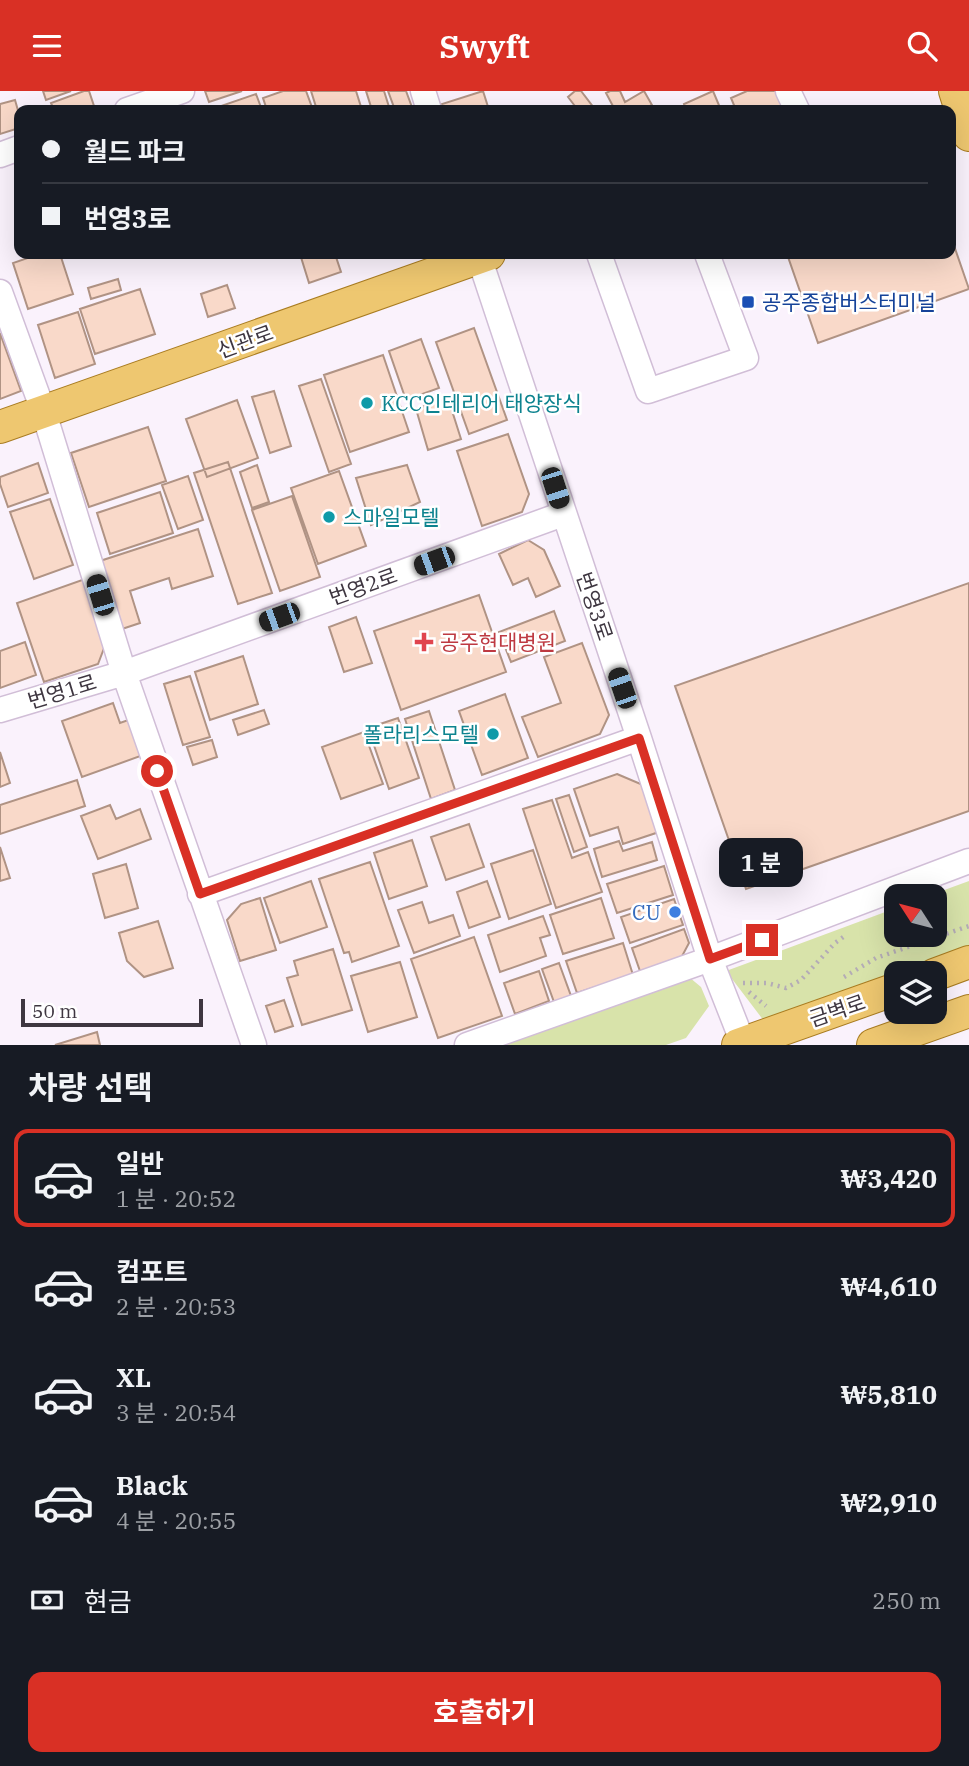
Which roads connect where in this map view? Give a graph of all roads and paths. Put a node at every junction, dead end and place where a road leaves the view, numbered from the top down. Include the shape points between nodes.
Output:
1 (181, 91) edge
2 (141, 105) edge
3 (471, 259) edge
4 (483, 259) edge
5 (601, 259) edge
6 (709, 259) edge
7 (0, 292) edge
8 (44, 413) junction
9 (0, 427) edge
10 (563, 514) junction
11 (124, 673) junction
12 (0, 710) edge
13 (639, 738) junction
14 (969, 861) edge
15 (200, 894) junction
16 (969, 926) edge
17 (851, 931) dead end
18 (710, 959) junction
19 (969, 962) edge
20 (947, 970) edge
21 (833, 982) dead end
22 (884, 993) edge
23 (770, 1009) dead end
24 (969, 1011) edge
25 (741, 1044) edge
26 (254, 1045) edge
27 (467, 1045) edge
28 (873, 1045) edge

1 - 2 street
3 - 8 main road, 신관로
4 - 10 street, 번영3로
5 - 6 street via 648,391 746,358
7 - 8 street
8 - 9 main road, 신관로
8 - 11 street
10 - 11 street, 번영2로
10 - 13 street, 번영3로
11 - 12 street, 번영1로
11 - 15 street
13 - 15 street
13 - 18 street, 번영3로
14 - 18 street
15 - 26 street
16 - 21 path via 876,958
17 - 23 path via 801,980 786,988 739,983
18 - 25 street, 번영3로
18 - 27 street
19 - 20 main road
22 - 25 main road, 금벽로
24 - 28 main road

